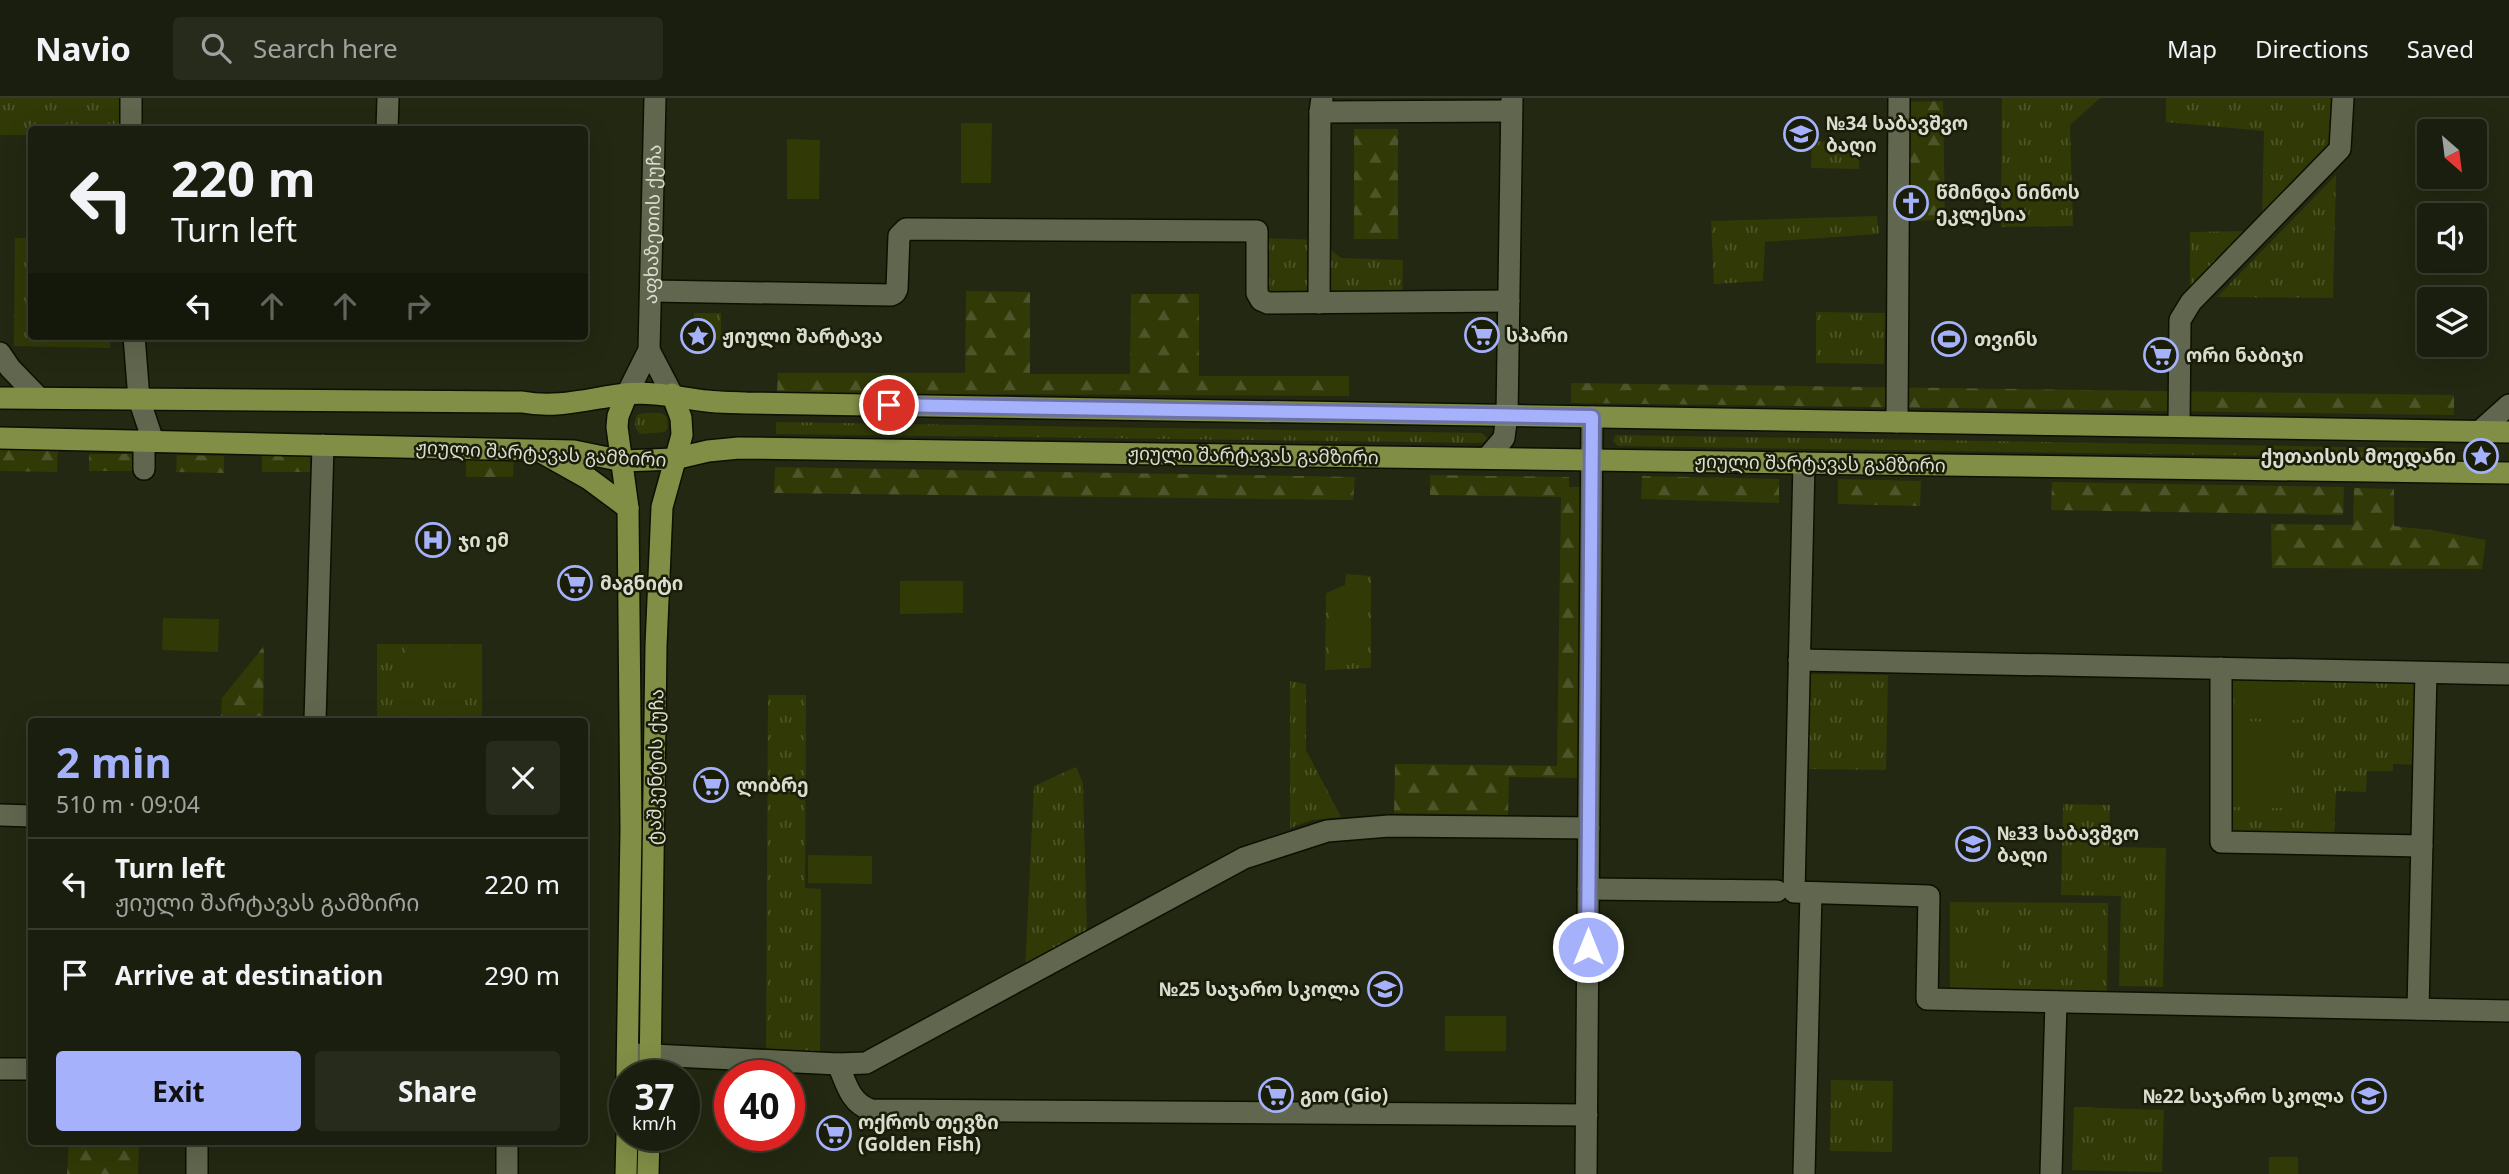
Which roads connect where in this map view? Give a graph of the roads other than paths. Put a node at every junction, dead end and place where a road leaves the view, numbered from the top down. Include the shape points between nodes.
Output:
1 (131, 98) edge
2 (388, 98) edge
3 (655, 98) edge
4 (1899, 98) edge
5 (2343, 98) edge
6 (1321, 105) edge
7 (1511, 105) edge
8 (131, 126) edge
9 (387, 126) edge
10 (651, 291) junction
11 (1509, 300) junction
12 (1319, 303) junction
13 (134, 340) edge
14 (649, 349) junction
15 (0, 353) edge
16 (626, 394) junction
17 (672, 394) junction
18 (0, 398) edge
19 (40, 398) junction
20 (139, 399) junction
21 (2509, 405) edge
22 (1507, 415) junction
23 (1592, 417) junction
24 (1898, 422) junction
25 (2179, 426) junction
26 (2480, 431) junction
27 (2509, 432) edge
28 (0, 438) edge
29 (149, 441) junction
30 (323, 445) junction
31 (539, 450) junction
32 (1487, 458) junction
33 (674, 459) junction
34 (1532, 459) junction
35 (1592, 460) junction
36 (623, 461) junction
37 (1804, 463) junction
38 (144, 469) dead end
39 (2509, 473) edge
40 (628, 508) junction
41 (1799, 660) junction
42 (2221, 668) junction
43 (2426, 673) junction
44 (2509, 674) edge
45 (315, 718) edge
46 (0, 815) edge
47 (28, 816) edge
48 (1589, 828) junction
49 (2421, 846) junction
50 (1588, 889) junction
51 (1777, 891) dead end
52 (1811, 892) junction
53 (2056, 1002) junction
54 (2418, 1009) junction
55 (2509, 1011) edge
56 (627, 1053) junction
57 (627, 1060) edge
58 (639, 1060) edge
59 (650, 1060) edge
60 (700, 1062) edge
61 (838, 1064) junction
62 (0, 1069) edge
63 (28, 1069) edge
64 (1587, 1115) junction
65 (197, 1145) edge
66 (507, 1145) edge
67 (627, 1151) edge
68 (649, 1151) edge
69 (197, 1174) edge
70 (507, 1174) edge
71 (626, 1174) edge
72 (648, 1174) edge
73 (1586, 1174) edge
74 (1804, 1174) edge
75 (2050, 1174) edge

1 - 8 street
2 - 9 street
3 - 10 street, აფხაზეთის ქუჩა
4 - 24 street
5 - 25 street via 2340,149 2191,302 2180,320
6 - 7 street
6 - 12 street
7 - 11 street
10 - 12 street via 891,295 897,289 899,236 906,229 1257,231 1261,300
10 - 14 street, აფხაზეთის ქუჩა
11 - 12 street
11 - 22 street
13 - 20 street
14 - 16 street, აფხაზეთის ქუჩა
14 - 17 street, აფხაზეთის ქუჩა
15 - 19 street
16 - 17 main road
16 - 20 main road via 573,404
16 - 36 main road via 617,427
17 - 22 main road via 746,403
17 - 33 main road via 682,427
18 - 19 main road
19 - 20 main road
20 - 29 street
21 - 26 street
22 - 23 main road
22 - 32 street via 1504,438
22 - 34 street via 1513,439
23 - 24 main road
23 - 35 street
24 - 25 main road
25 - 26 main road
26 - 27 main road
28 - 29 main road, ჟიული შარტავას გამზირი
29 - 30 main road, ჟიული შარტავას გამზირი
29 - 38 street
30 - 31 main road, ჟიული შარტავას გამზირი
30 - 45 street
31 - 36 main road, ჟიული შარტავას გამზირი via 574,451
31 - 40 main road
32 - 33 main road, ჟიული შარტავას გამზირი via 739,448
32 - 34 main road, ჟიული შარტავას გამზირი
33 - 36 main road, ჟიული შარტავას გამზირი
33 - 59 main road, ტაშკენტის ქუჩა via 662,507 656,646
34 - 35 main road, ჟიული შარტავას გამზირი
35 - 37 main road, ჟიული შარტავას გამზირი
35 - 48 street
36 - 40 main road, ტაშკენტის ქუჩა
37 - 39 main road, ჟიული შარტავას გამზირი
37 - 41 street
40 - 56 main road, ტაშკენტის ქუჩა via 631,831
41 - 42 street
41 - 52 street via 1794,892
42 - 43 street
42 - 49 street via 2221,842
43 - 44 street
43 - 49 street
46 - 47 street
48 - 50 street
48 - 61 street via 1389,826 1327,831 1244,858 866,1063
49 - 54 street
50 - 51 street
50 - 64 street
52 - 53 street via 1929,896 1927,999
52 - 74 street
53 - 54 street
53 - 75 street
54 - 55 street
56 - 57 main road, ტაშკენტის ქუჩა
56 - 58 street
60 - 61 street via 746,1058
61 - 64 street via 852,1098 871,1110
62 - 63 street
64 - 73 street
65 - 69 street
66 - 70 street
67 - 71 main road
68 - 72 main road

